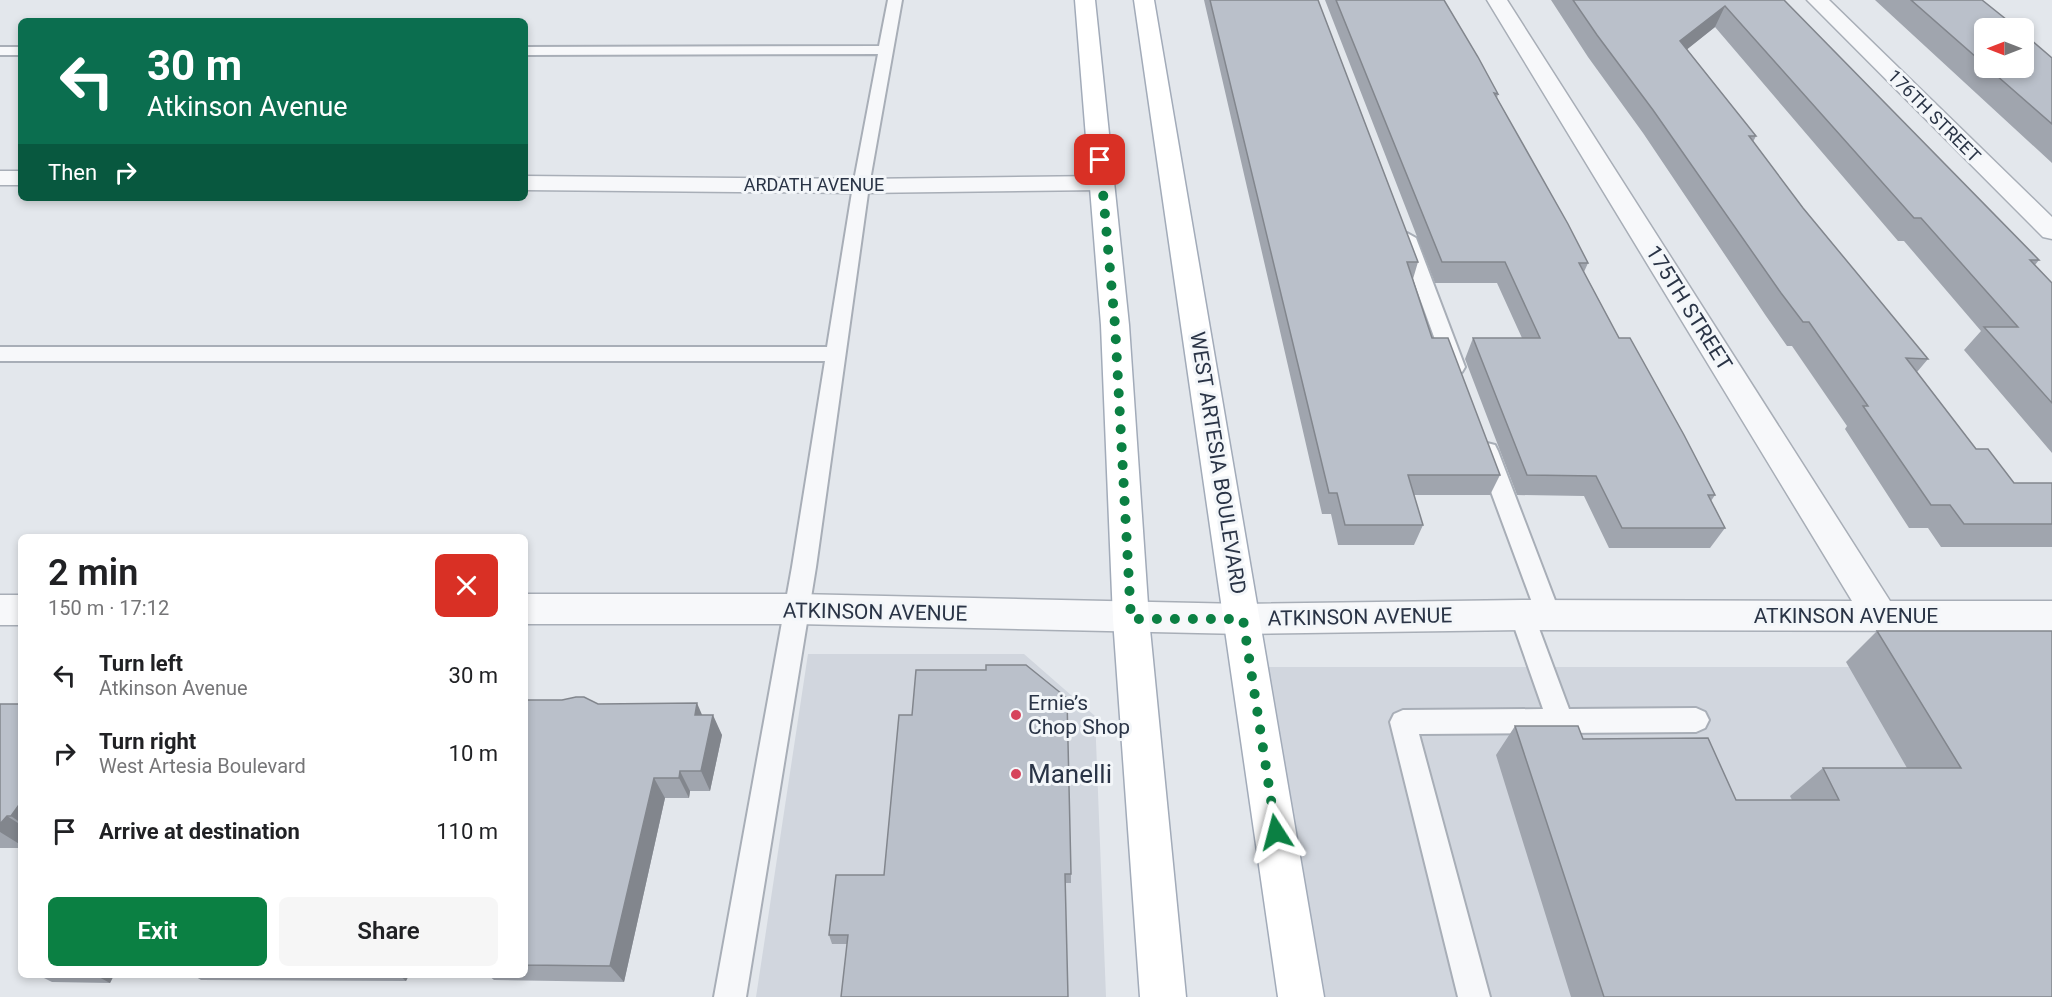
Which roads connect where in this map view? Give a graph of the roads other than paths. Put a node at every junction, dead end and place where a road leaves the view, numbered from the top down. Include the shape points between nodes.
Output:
1 (895, 0) edge
2 (1085, 0) edge
3 (1144, 0) edge
4 (1497, 0) edge
5 (1817, 0) edge
6 (887, 50) junction
7 (0, 51) edge
8 (18, 51) edge
9 (528, 51) edge
10 (0, 178) edge
11 (18, 178) edge
12 (528, 183) edge
13 (1102, 183) junction
14 (861, 186) junction
15 (1401, 224) edge
16 (2052, 231) edge
17 (0, 354) edge
18 (837, 354) junction
19 (1460, 381) edge
20 (1481, 437) edge
21 (528, 609) edge
22 (797, 609) junction
23 (0, 610) edge
24 (18, 610) edge
25 (1535, 615) junction
26 (1880, 616) junction
27 (2052, 616) edge
28 (1131, 619) junction
29 (1243, 619) junction
30 (1696, 720) dead end
31 (1560, 721) junction
32 (730, 997) edge
33 (1163, 997) edge
34 (1301, 997) edge
35 (1474, 997) edge

1 - 6 lane
2 - 13 main road
3 - 29 main road, WEST ARTESIA BOULEVARD
4 - 26 street, 175TH STREET
5 - 16 street, 176TH STREET
6 - 9 lane
6 - 14 lane
7 - 8 lane
10 - 11 street
12 - 14 street, ARDATH AVENUE
13 - 14 street, ARDATH AVENUE
13 - 28 main road via 1115,325
14 - 18 lane
15 - 19 lane
17 - 18 lane
18 - 22 lane
20 - 25 lane
21 - 22 street, ATKINSON AVENUE
22 - 28 street, ATKINSON AVENUE
22 - 32 lane
23 - 24 street
25 - 26 street, ATKINSON AVENUE
25 - 29 street, ATKINSON AVENUE
25 - 31 lane
26 - 27 street, ATKINSON AVENUE
28 - 29 street, ATKINSON AVENUE
28 - 33 main road
29 - 34 main road, WEST ARTESIA BOULEVARD
30 - 31 lane
31 - 35 lane via 1403,722

